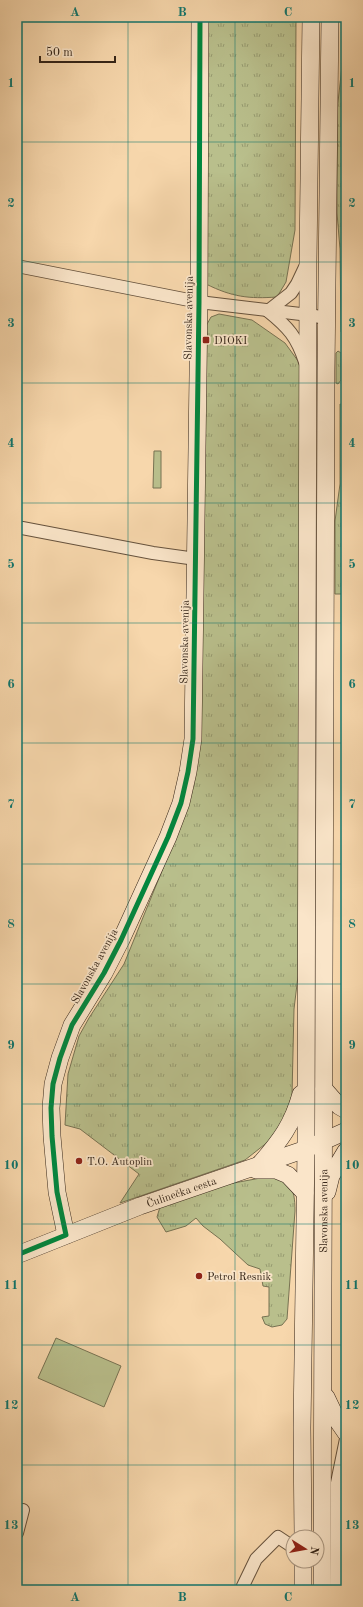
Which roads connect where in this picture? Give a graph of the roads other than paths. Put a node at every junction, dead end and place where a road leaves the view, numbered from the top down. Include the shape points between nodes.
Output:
1 (200, 17) edge
2 (311, 17) edge
3 (330, 17) edge
4 (308, 261) junction
5 (17, 266) edge
6 (199, 302) junction
7 (268, 310) junction
8 (309, 315) junction
9 (326, 318) junction
10 (308, 370) junction
11 (17, 527) edge
12 (196, 559) junction
13 (305, 1079) junction
14 (324, 1089) junction
15 (346, 1110) edge
16 (346, 1131) edge
17 (323, 1142) junction
18 (306, 1149) junction
19 (346, 1151) edge
20 (253, 1168) junction
21 (305, 1193) junction
22 (322, 1211) junction
23 (66, 1235) junction
24 (17, 1255) edge
25 (324, 1390) junction
26 (346, 1433) edge
27 (346, 1439) edge
28 (23, 1510) dead end
29 (303, 1529) edge
30 (17, 1533) edge
31 (285, 1542) edge
32 (303, 1569) edge
33 (241, 1590) edge
34 (303, 1590) edge
35 (322, 1590) edge
36 (336, 1590) edge

1 - 6 main road, Slavonska avenija
2 - 4 main road, Slavonska avenija
3 - 9 main road, Slavonska avenija
4 - 7 street, Slavonska avenija via 291,293
4 - 8 main road, Slavonska avenija
5 - 6 street, Slavonska avenija
6 - 7 street, Slavonska avenija
6 - 12 main road, Slavonska avenija
7 - 8 street, Slavonska avenija
7 - 10 street, Slavonska avenija via 295,338
8 - 9 street
8 - 10 main road, Slavonska avenija
9 - 14 main road, Slavonska avenija
10 - 13 main road, Slavonska avenija
11 - 12 street
12 - 23 main road, Slavonska avenija via 193,739 181,803 121,940 72,1025 53,1084 52,1136 57,1192
13 - 18 main road, Slavonska avenija
13 - 20 main road via 290,1124 278,1144
14 - 15 main road
14 - 17 main road, Slavonska avenija
16 - 17 main road, Čulinečka cesta
17 - 18 main road, Čulinečka cesta
17 - 22 main road, Slavonska avenija
18 - 20 main road, Čulinečka cesta
18 - 21 main road, Slavonska avenija
19 - 22 main road via 331,1176
20 - 21 main road via 282,1172 290,1176
20 - 23 main road, Čulinečka cesta
21 - 29 main road, Slavonska avenija
22 - 25 main road, Slavonska avenija
23 - 24 main road, Čulinečka cesta
25 - 26 main road via 337,1420
25 - 35 main road, Slavonska avenija
27 - 36 street via 337,1483
28 - 30 street
31 - 33 street via 278,1537 256,1559
32 - 34 main road

